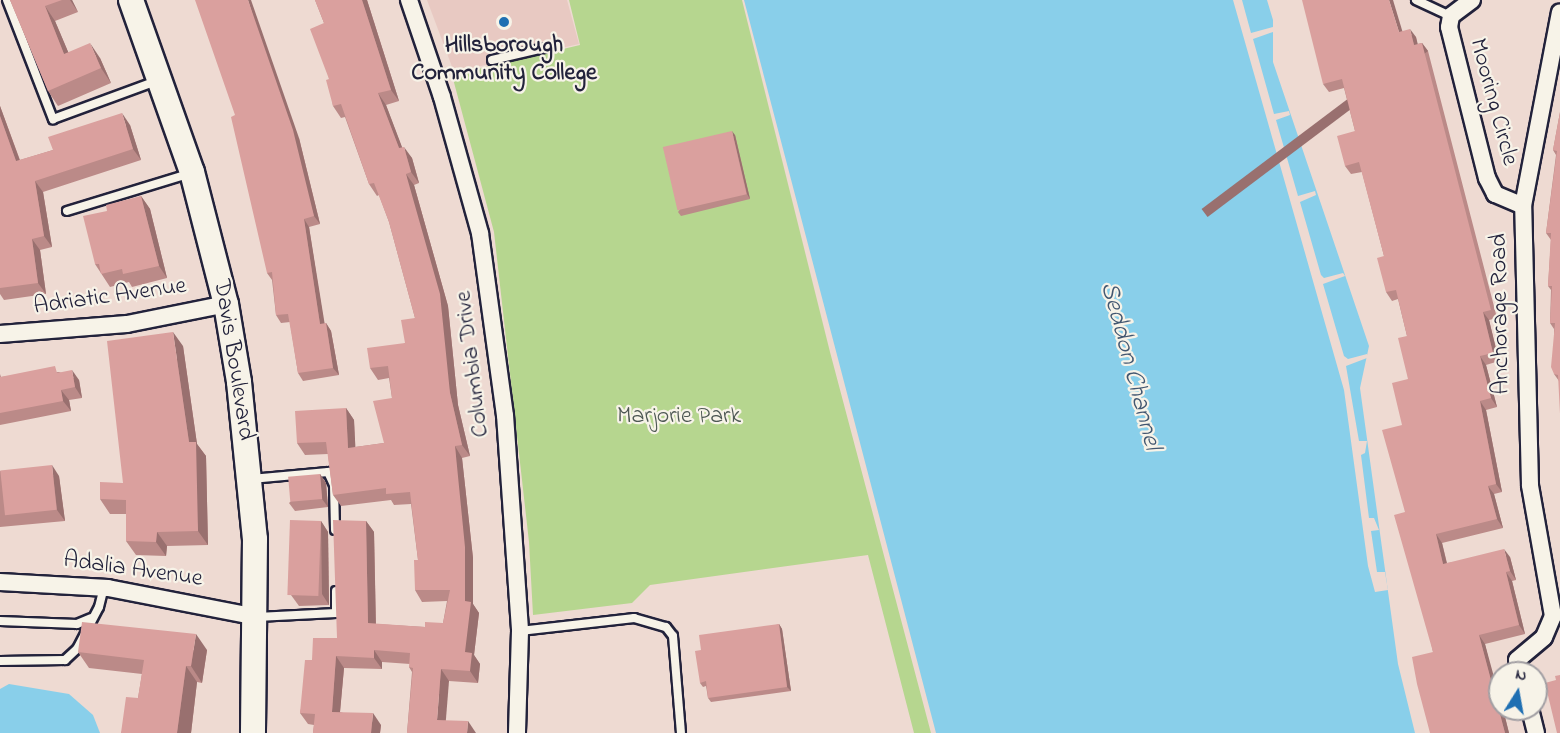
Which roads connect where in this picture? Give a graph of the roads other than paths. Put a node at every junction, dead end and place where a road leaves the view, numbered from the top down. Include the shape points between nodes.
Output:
1 (7, 0) edge
2 (132, 0) edge
3 (409, 0) edge
4 (1416, 0) edge
5 (1472, 0) edge
6 (1560, 12) edge
7 (1451, 16) junction
8 (544, 48) dead end
9 (492, 60) dead end
10 (162, 79) junction
11 (192, 172) junction
12 (1523, 206) junction
13 (67, 210) dead end
14 (226, 304) junction
15 (0, 334) edge
16 (251, 479) junction
17 (336, 541) edge
18 (0, 582) edge
19 (336, 583) edge
20 (104, 587) junction
21 (257, 617) junction
22 (91, 618) junction
23 (0, 621) edge
24 (520, 631) junction
25 (0, 661) edge
26 (1517, 661) edge
27 (253, 733) edge
28 (517, 733) edge
29 (681, 733) edge

1 - 10 lane via 53,119
2 - 10 street, Davis Boulevard
3 - 24 street, Columbia Drive via 442,97 480,234 504,415
4 - 7 lane
5 - 7 street, Mooring Circle
6 - 12 street, Anchorage Road
7 - 12 street, Mooring Circle via 1449,27 1487,178 1495,194
8 - 9 lane
10 - 11 street, Davis Boulevard
11 - 13 lane
11 - 14 street, Davis Boulevard
12 - 26 street, Anchorage Road via 1530,485 1553,616 1544,637
14 - 15 street, Adriatic Avenue via 127,324
14 - 16 street, Davis Boulevard
16 - 17 lane via 328,472 334,485
16 - 21 street, Davis Boulevard
18 - 20 street, Adalia Avenue
19 - 21 lane via 336,613
20 - 21 street, Adalia Avenue
20 - 22 lane via 99,607
21 - 27 street, Davis Boulevard
22 - 23 lane via 77,624
22 - 25 lane via 77,649 65,660
24 - 28 street, Columbia Drive
24 - 29 lane via 634,618 666,627 673,636

